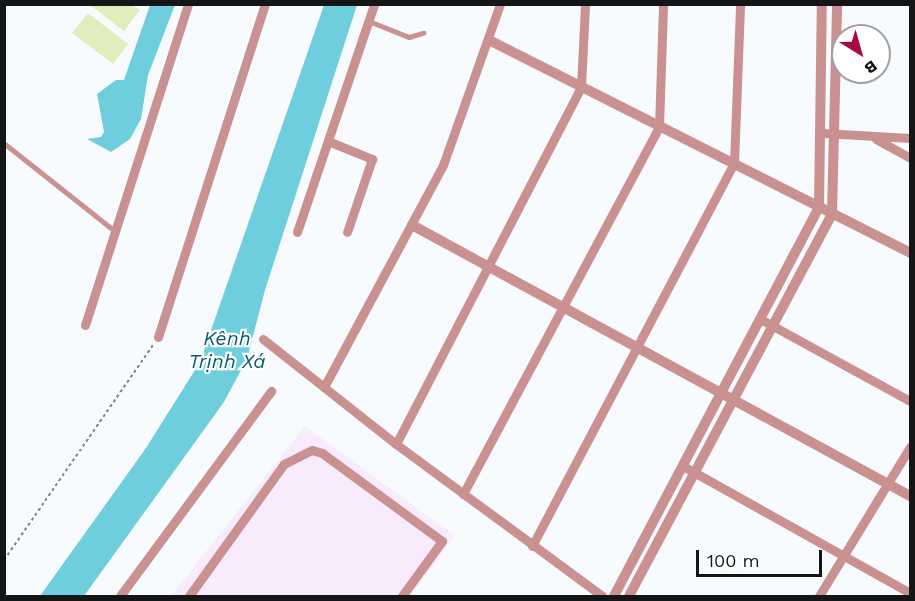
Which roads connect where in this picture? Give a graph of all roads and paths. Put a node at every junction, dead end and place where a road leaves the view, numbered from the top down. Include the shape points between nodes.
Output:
1 (188, 4) edge
2 (265, 4) edge
3 (374, 4) edge
4 (500, 4) edge
5 (585, 4) edge
6 (663, 4) edge
7 (740, 4) edge
8 (822, 4) edge
9 (837, 4) edge
10 (369, 21) junction
11 (423, 33) dead end
12 (489, 40) junction
13 (581, 87) junction
14 (659, 127) junction
15 (823, 133) junction
16 (837, 134) junction
17 (910, 138) edge
18 (875, 139) junction
19 (328, 141) junction
20 (4, 143) edge
21 (910, 158) edge
22 (734, 163) junction
23 (819, 207) junction
24 (832, 214) junction
25 (412, 225) junction
26 (115, 231) junction
27 (297, 232) dead end
28 (347, 232) dead end
29 (910, 253) edge
30 (491, 266) junction
31 (564, 308) junction
32 (762, 320) junction
33 (85, 325) dead end
34 (775, 326) junction
35 (158, 337) joint
36 (263, 339) dead end
37 (638, 347) junction
38 (324, 387) junction
39 (271, 392) dead end
40 (722, 392) junction
41 (734, 399) junction
42 (910, 401) edge
43 (396, 444) junction
44 (910, 447) edge
45 (683, 466) junction
46 (696, 473) junction
47 (890, 485) junction
48 (463, 494) junction
49 (910, 496) edge
50 (532, 546) junction
51 (846, 556) junction
52 (4, 560) edge
53 (910, 593) edge
54 (120, 597) edge
55 (189, 597) edge
56 (402, 597) edge
57 (602, 597) edge
58 (614, 597) edge
59 (629, 597) edge
60 (819, 597) edge

1 - 26 street
2 - 35 street
3 - 10 street
4 - 12 street
5 - 13 street
6 - 14 street
7 - 22 street
8 - 15 street
9 - 16 street
10 - 11 lane via 410,37
10 - 19 street
12 - 13 street
12 - 25 street via 442,165
13 - 14 street
13 - 30 street
14 - 22 street
14 - 31 street
15 - 16 street
15 - 23 street
16 - 18 street
16 - 24 street
17 - 18 street
18 - 21 street
19 - 27 street
19 - 28 street via 372,159
20 - 26 lane
22 - 23 street
22 - 37 street
23 - 24 street
23 - 32 street
24 - 29 street
24 - 34 street
25 - 30 street
25 - 38 street
26 - 33 street
30 - 31 street
30 - 43 street
31 - 37 street
31 - 48 street
32 - 34 street
32 - 40 street
34 - 41 street
34 - 42 street
35 - 52 path
36 - 38 street
37 - 40 street
37 - 50 street
38 - 43 street
39 - 54 street
40 - 41 street
40 - 45 street
41 - 46 street
41 - 47 street
43 - 48 street
44 - 47 street
45 - 46 street
45 - 58 street
46 - 51 street
46 - 59 street
47 - 49 street
47 - 51 street
48 - 50 street
50 - 57 street
51 - 53 street
51 - 60 street
55 - 56 street via 284,464 308,450 322,453 442,541

